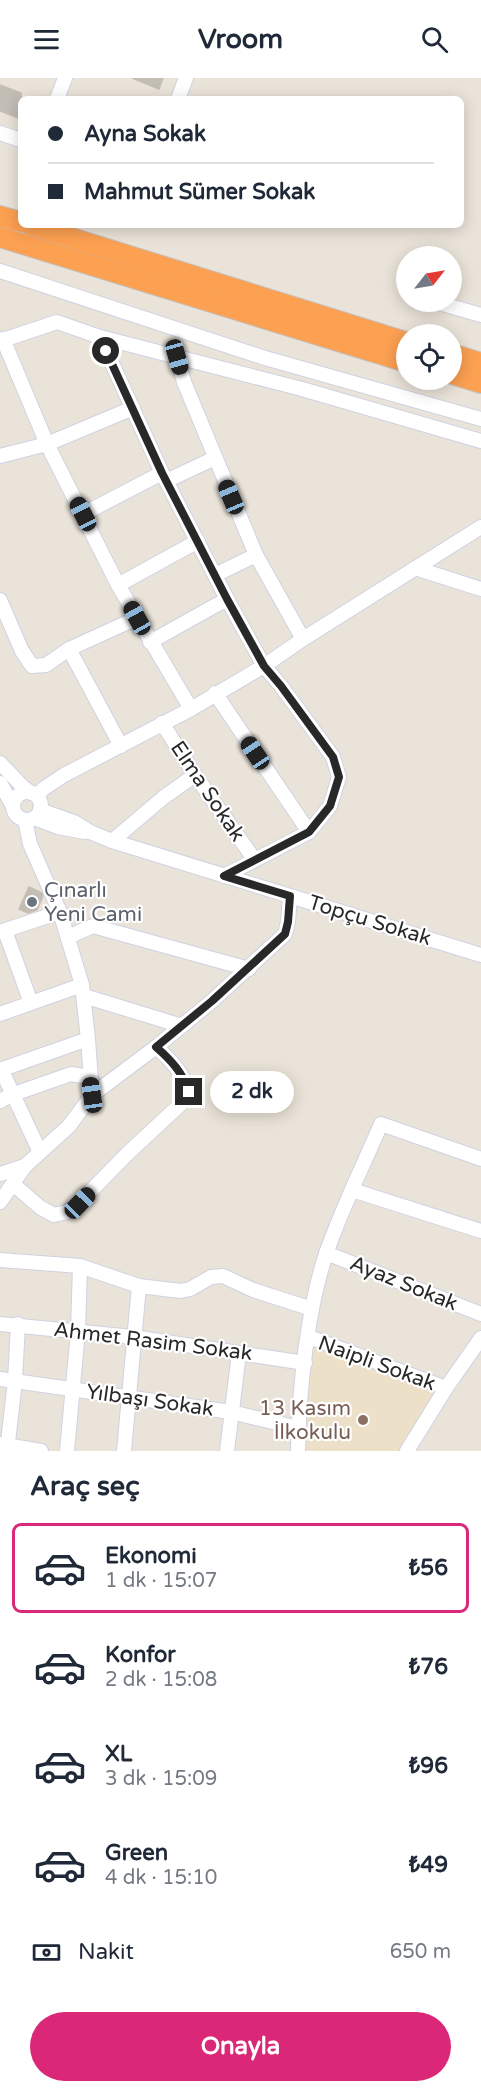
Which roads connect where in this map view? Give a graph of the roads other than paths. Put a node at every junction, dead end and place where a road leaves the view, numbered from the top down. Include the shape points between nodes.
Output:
1 (65, 78) edge
2 (186, 78) edge
3 (58, 96) edge
4 (179, 96) edge
5 (0, 134) edge
6 (18, 139) edge
7 (0, 216) edge
8 (18, 221) edge
9 (40, 228) edge
10 (0, 237) edge
11 (0, 271) edge
12 (462, 310) edge
13 (481, 315) edge
14 (100, 337) junction
15 (396, 339) edge
16 (2, 340) edge
17 (177, 357) junction
18 (462, 357) edge
19 (396, 359) edge
20 (481, 363) edge
21 (462, 377) edge
22 (481, 383) edge
23 (133, 408) junction
24 (481, 419) edge
25 (481, 441) edge
26 (47, 444) junction
27 (0, 456) edge
28 (215, 458) junction
29 (164, 477) junction
30 (83, 514) junction
31 (481, 527) edge
32 (198, 541) junction
33 (256, 555) junction
34 (415, 568) junction
35 (215, 575) junction
36 (118, 585) junction
37 (481, 589) edge
38 (227, 599) junction
39 (0, 600) edge
40 (137, 618) junction
41 (5, 627) edge
42 (303, 639) junction
43 (150, 642) junction
44 (69, 649) junction
45 (264, 666) junction
46 (215, 693) junction
47 (190, 709) junction
48 (162, 723) junction
49 (121, 746) junction
50 (0, 763) edge
51 (195, 776) junction
52 (0, 783) edge
53 (34, 795) junction
54 (13, 806) junction
55 (33, 816) junction
56 (309, 832) junction
57 (112, 842) junction
58 (254, 859) junction
59 (224, 876) junction
60 (290, 896) junction
61 (60, 912) junction
62 (2, 932) edge
63 (68, 937) junction
64 (481, 955) edge
65 (249, 969) junction
66 (83, 990) junction
67 (31, 1003) junction
68 (0, 1014) edge
69 (182, 1026) junction
70 (88, 1039) junction
71 (156, 1047) junction
72 (0, 1070) edge
73 (89, 1077) junction
74 (92, 1095) junction
75 (6, 1098) edge
76 (40, 1152) junction
77 (481, 1159) edge
78 (25, 1166) junction
79 (0, 1174) edge
80 (13, 1184) junction
81 (352, 1190) junction
82 (0, 1202) edge
83 (481, 1231) edge
84 (326, 1253) junction
85 (0, 1260) edge
86 (80, 1266) junction
87 (139, 1286) junction
88 (312, 1309) junction
89 (481, 1314) edge
90 (0, 1324) edge
91 (18, 1324) junction
92 (78, 1331) junction
93 (134, 1337) junction
94 (309, 1337) junction
95 (481, 1338) edge
96 (239, 1353) junction
97 (304, 1363) junction
98 (0, 1379) edge
99 (15, 1381) junction
100 (446, 1388) junction
101 (72, 1389) junction
102 (128, 1397) junction
103 (231, 1412) junction
104 (298, 1428) junction
105 (5, 1447) edge
106 (41, 1451) edge
107 (67, 1451) edge
108 (124, 1451) edge
109 (227, 1451) edge
110 (298, 1451) edge
111 (407, 1451) edge

1 - 3 street
2 - 4 street
5 - 6 street
7 - 8 highway
9 - 15 highway
10 - 19 highway
11 - 24 street via 265,358
12 - 13 street
14 - 16 street via 57,322
14 - 17 street
14 - 23 street
16 - 26 street
17 - 25 street
17 - 28 street
18 - 20 highway
21 - 22 highway
23 - 26 street
23 - 29 street
26 - 27 street
26 - 30 street
28 - 29 street
28 - 33 street
29 - 30 street
29 - 32 street
30 - 36 street
31 - 34 street
32 - 35 street
32 - 36 street
33 - 35 street
33 - 42 street
34 - 37 street
34 - 42 street
35 - 38 street
36 - 40 street
38 - 43 street
38 - 45 street
39 - 41 street
40 - 43 street
40 - 44 street
41 - 44 street via 32,666 46,665
42 - 45 street
43 - 47 street
44 - 49 street
45 - 46 street
45 - 56 street via 333,757 339,777 330,806
46 - 47 street
46 - 56 street
47 - 48 street
48 - 49 street
48 - 51 street, Elma Sokak
49 - 53 street
50 - 53 street
51 - 57 street
51 - 58 street, Elma Sokak
52 - 54 street
53 - 54 street via 18,795
53 - 55 street via 40,802
54 - 55 street via 17,816
55 - 57 street, Topçu Sokak via 74,822
55 - 61 street via 30,844
56 - 58 street
57 - 59 street, Topçu Sokak
58 - 59 street
59 - 60 street, Topçu Sokak
60 - 64 street, Topçu Sokak
60 - 65 street via 285,934
61 - 62 street
61 - 63 street
62 - 67 street
63 - 65 street via 93,926
63 - 66 street
65 - 69 street
66 - 67 street
66 - 69 street
66 - 70 street
67 - 68 street
69 - 71 street
70 - 72 street
70 - 73 street
71 - 74 street
71 - 80 street via 177,1067 189,1092 80,1203 54,1215
72 - 75 street
73 - 74 street
73 - 75 street via 71,1074
74 - 76 street via 69,1126
75 - 76 street
76 - 78 street
77 - 81 street via 381,1124
78 - 79 street
78 - 80 street
80 - 82 street
81 - 83 street
81 - 84 street
84 - 88 street
84 - 89 street, Ayaz Sokak
85 - 86 street
86 - 87 street
86 - 92 street
87 - 88 street via 181,1292 211,1277 223,1276
87 - 93 street
88 - 94 street
90 - 91 street, Ahmet Rasim Sokak
91 - 92 street, Ahmet Rasim Sokak
91 - 99 street
92 - 93 street, Ahmet Rasim Sokak
92 - 101 street
93 - 96 street, Ahmet Rasim Sokak
93 - 102 street
94 - 97 street
94 - 100 street, Naipli Sokak
95 - 100 street
96 - 97 street, Ahmet Rasim Sokak
96 - 103 street
97 - 104 street
98 - 99 street, Yılbaşı Sokak
99 - 101 street, Yılbaşı Sokak
99 - 105 street
100 - 111 street
101 - 102 street, Yılbaşı Sokak
101 - 107 street
102 - 103 street, Yılbaşı Sokak
102 - 108 street
103 - 104 street, Yılbaşı Sokak
103 - 109 street
104 - 110 street
105 - 106 street

